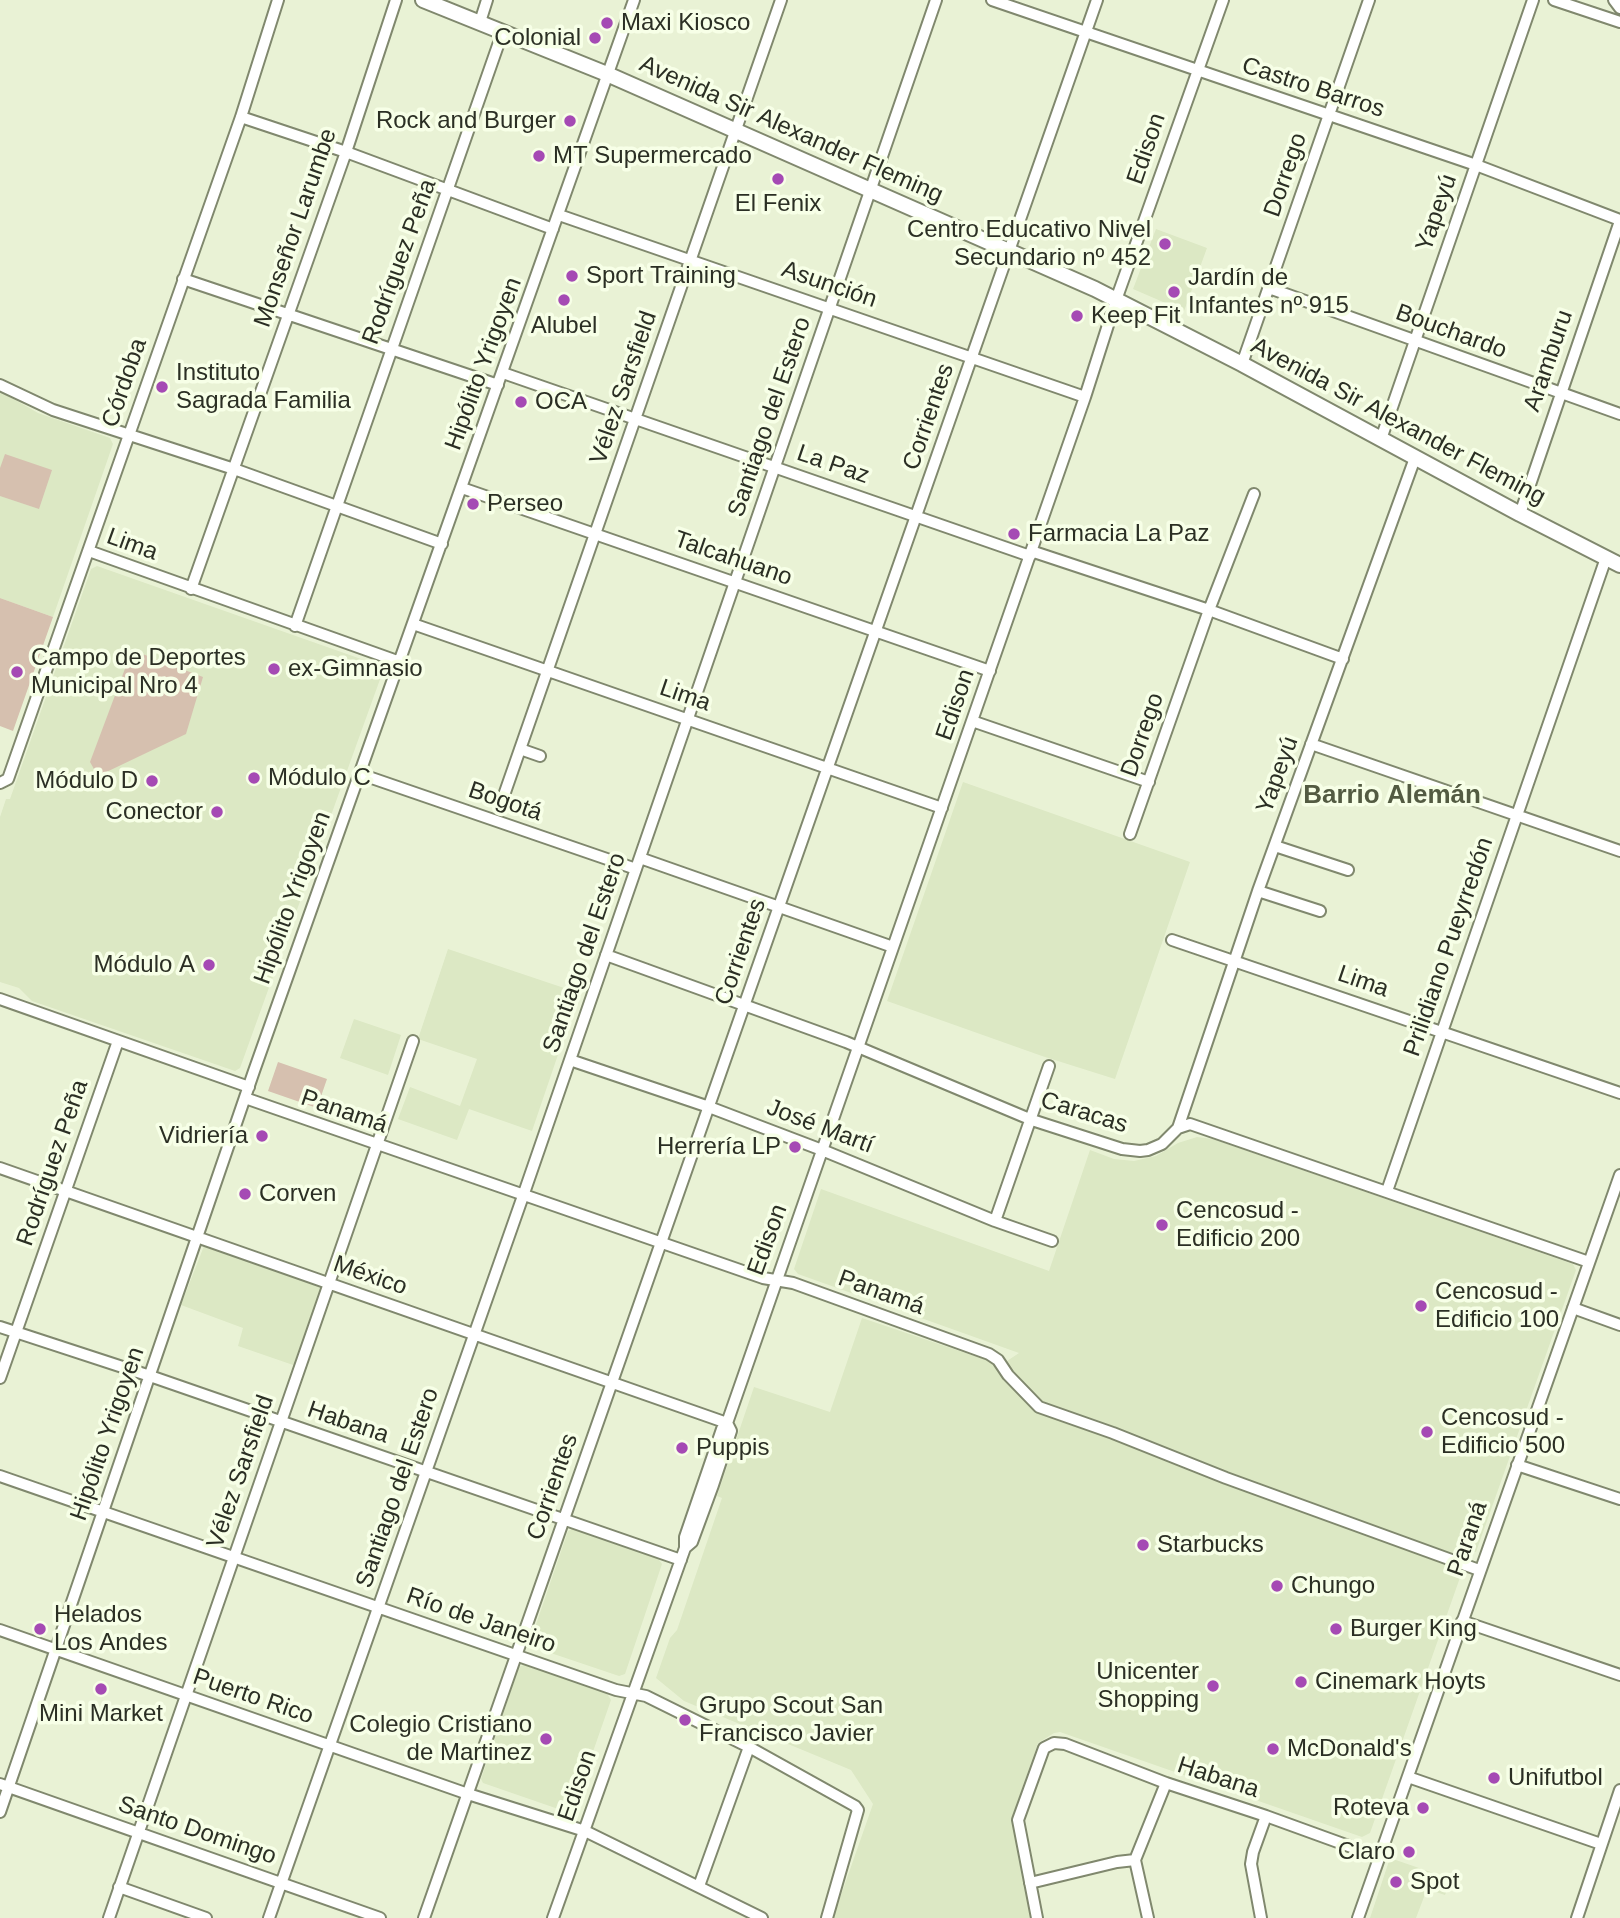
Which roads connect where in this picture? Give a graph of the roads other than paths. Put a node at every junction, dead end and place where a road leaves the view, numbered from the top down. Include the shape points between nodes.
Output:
1 (278, 0) edge
2 (396, 0) edge
3 (424, 0) edge
4 (487, 0) edge
5 (634, 0) edge
6 (781, 0) edge
7 (936, 0) edge
8 (992, 0) edge
9 (1097, 0) edge
10 (1223, 0) edge
11 (1368, 0) edge
12 (1533, 0) edge
13 (1554, 0) edge
14 (1614, 0) edge
15 (1620, 8) edge
16 (480, 22) junction
17 (1620, 22) edge
18 (503, 31) junction
19 (1086, 33) junction
20 (1196, 71) junction
21 (607, 74) junction
22 (1329, 115) junction
23 (241, 117) junction
24 (735, 131) junction
25 (346, 152) junction
26 (1476, 165) junction
27 (870, 190) junction
28 (447, 191) junction
29 (559, 215) junction
30 (1620, 221) edge
31 (553, 229) junction
32 (1010, 250) junction
33 (691, 259) junction
34 (183, 279) junction
35 (1269, 288) junction
36 (1116, 300) junction
37 (830, 308) junction
38 (289, 314) junction
39 (1415, 341) junction
40 (391, 348) junction
41 (972, 357) junction
42 (1242, 365) junction
43 (503, 373) junction
44 (0, 384) edge
45 (498, 385) junction
46 (1560, 393) junction
47 (1085, 397) junction
48 (1620, 414) edge
49 (635, 419) junction
50 (130, 436) junction
51 (1381, 439) junction
52 (1415, 458) junction
53 (775, 467) junction
54 (234, 469) junction
55 (462, 488) junction
56 (1254, 494) dead end
57 (337, 507) junction
58 (1520, 514) junction
59 (916, 516) junction
60 (595, 533) junction
61 (442, 544) junction
62 (89, 551) junction
63 (1030, 554) junction
64 (1613, 562) edge
65 (735, 582) junction
66 (191, 589) junction
67 (1209, 610) junction
68 (413, 624) junction
69 (295, 626) junction
70 (876, 631) junction
71 (1343, 659) junction
72 (400, 662) junction
73 (547, 670) junction
74 (990, 671) junction
75 (688, 719) junction
76 (972, 721) junction
77 (1311, 744) junction
78 (520, 749) junction
79 (540, 757) dead end
80 (828, 768) junction
81 (360, 774) junction
82 (4, 781) edge
83 (1149, 782) junction
84 (503, 798) dead end
85 (942, 808) junction
86 (1517, 816) junction
87 (1130, 834) dead end
88 (1275, 846) junction
89 (1620, 851) edge
90 (638, 864) junction
91 (1348, 870) dead end
92 (1258, 891) junction
93 (779, 907) junction
94 (1320, 911) dead end
95 (1172, 940) dead end
96 (893, 947) junction
97 (606, 955) junction
98 (1235, 961) junction
99 (0, 999) edge
100 (745, 1003) junction
101 (1442, 1031) junction
102 (118, 1041) junction
103 (412, 1041) dead end
104 (858, 1047) junction
105 (570, 1060) junction
106 (1049, 1066) dead end
107 (247, 1093) junction
108 (1620, 1093) edge
109 (709, 1107) junction
110 (1032, 1120) junction
111 (1178, 1128) junction
112 (376, 1145) junction
113 (822, 1150) junction
114 (0, 1168) edge
115 (1620, 1175) edge
116 (66, 1191) junction
117 (1387, 1191) junction
118 (523, 1196) junction
119 (995, 1221) junction
120 (197, 1238) junction
121 (1052, 1241) dead end
122 (661, 1243) junction
123 (1589, 1262) junction
124 (776, 1281) junction
125 (328, 1284) junction
126 (1573, 1308) junction
127 (1620, 1325) edge
128 (0, 1328) edge
129 (16, 1333) junction
130 (474, 1335) junction
131 (150, 1376) junction
132 (0, 1378) edge
133 (612, 1382) junction
134 (281, 1422) junction
135 (727, 1423) junction
136 (1517, 1465) junction
137 (426, 1472) junction
138 (0, 1476) edge
139 (1620, 1499) edge
140 (103, 1513) junction
141 (563, 1521) junction
142 (234, 1558) junction
143 (681, 1560) junction
144 (1479, 1570) junction
145 (378, 1607) junction
146 (1462, 1621) junction
147 (0, 1630) edge
148 (55, 1650) junction
149 (516, 1655) junction
150 (1620, 1675) edge
151 (633, 1692) junction
152 (186, 1696) junction
153 (329, 1746) junction
154 (749, 1747) junction
155 (1408, 1777) junction
156 (1166, 1783) junction
157 (4, 1786) edge
158 (1620, 1790) edge
159 (468, 1794) junction
160 (0, 1812) edge
161 (1266, 1816) junction
162 (585, 1831) junction
163 (138, 1833) junction
164 (1601, 1844) junction
165 (1379, 1857) junction
166 (1135, 1860) junction
167 (281, 1883) junction
168 (1030, 1883) junction
169 (699, 1886) junction
170 (119, 1888) junction
171 (109, 1918) edge
172 (206, 1918) edge
173 (269, 1918) edge
174 (380, 1918) edge
175 (424, 1918) edge
176 (553, 1918) edge
177 (762, 1918) edge
178 (827, 1918) edge
179 (1037, 1918) edge
180 (1148, 1918) edge
181 (1261, 1918) edge
182 (1358, 1918) edge
183 (1577, 1918) edge

1 - 23 street, Córdoba
2 - 25 street, Monseñor Larumbe
3 - 16 main road, Avenida Sir Alexander Fleming
4 - 16 street
5 - 21 street, Hipólito Yrigoyen
6 - 24 street, Vélez Sarsfield
7 - 27 street, Santiago del Estero
8 - 19 street, Castro Barros
9 - 19 street, Corrientes
10 - 20 street, Edison
11 - 22 street, Dorrego
12 - 26 street, Yapeyú
13 - 17 street
14 - 15 street
16 - 18 main road, Avenida Sir Alexander Fleming
18 - 21 main road, Avenida Sir Alexander Fleming
18 - 28 street, Rodríguez Peña
19 - 20 street, Castro Barros
19 - 32 street, Corrientes
20 - 22 street, Castro Barros
20 - 36 street, Edison
21 - 24 main road, Avenida Sir Alexander Fleming
21 - 29 street, Hipólito Yrigoyen
22 - 26 street, Castro Barros
22 - 35 street, Dorrego
23 - 25 street
23 - 34 street, Córdoba
24 - 27 main road, Avenida Sir Alexander Fleming
24 - 33 street, Vélez Sarsfield
25 - 28 street
25 - 38 street, Monseñor Larumbe
26 - 30 street, Castro Barros
26 - 39 street, Yapeyú
27 - 32 main road, Avenida Sir Alexander Fleming
27 - 37 street, Santiago del Estero
28 - 31 street
28 - 40 street, Rodríguez Peña
29 - 31 street, Hipólito Yrigoyen
29 - 33 street, Asunción
30 - 46 street, Aramburu
31 - 43 street, Hipólito Yrigoyen
32 - 36 main road, Avenida Sir Alexander Fleming
32 - 41 street, Corrientes
33 - 37 street, Asunción
33 - 49 street, Vélez Sarsfield
34 - 38 street
34 - 50 street, Córdoba
35 - 39 street, Bouchardo
35 - 42 street, Dorrego
36 - 42 main road, Avenida Sir Alexander Fleming
36 - 47 street, Edison
37 - 41 street, Asunción
37 - 53 street, Santiago del Estero
38 - 40 street
38 - 54 street, Monseñor Larumbe
39 - 46 street, Bouchardo
39 - 51 street, Yapeyú
40 - 45 street
40 - 57 street, Rodríguez Peña
41 - 47 street, Asunción
41 - 59 street, Corrientes
42 - 51 main road, Avenida Sir Alexander Fleming
43 - 45 street, Hipólito Yrigoyen
43 - 49 street, La Paz
44 - 50 street via 53,410
45 - 55 street, Hipólito Yrigoyen
46 - 48 street, Bouchardo
46 - 58 street, Aramburu
47 - 63 street, Edison
49 - 53 street, La Paz
49 - 60 street, Vélez Sarsfield
50 - 54 street
50 - 62 street, Córdoba
51 - 52 main road, Avenida Sir Alexander Fleming
52 - 58 main road, Avenida Sir Alexander Fleming
52 - 71 street, Yapeyú
53 - 59 street, La Paz
53 - 65 street, Santiago del Estero
54 - 57 street
54 - 66 street, Monseñor Larumbe
55 - 60 street, Talcahuano
55 - 61 street, Hipólito Yrigoyen
56 - 67 street, Dorrego
57 - 61 street
57 - 69 street, Rodríguez Peña
58 - 64 main road, Avenida Sir Alexander Fleming
59 - 63 street, La Paz
59 - 70 street, Corrientes
60 - 65 street, Talcahuano
60 - 73 street, Vélez Sarsfield
61 - 68 street, Hipólito Yrigoyen
62 - 66 street, Lima
62 - 82 street, Córdoba
63 - 67 street, La Paz
63 - 74 street, Edison
64 - 86 street, Prilidiano Pueyrredón
65 - 70 street, Talcahuano
65 - 75 street, Santiago del Estero
66 - 69 street, Lima
67 - 71 street, La Paz
67 - 83 street, Dorrego
68 - 72 street, Hipólito Yrigoyen
68 - 73 street, Lima
69 - 72 street, Lima
70 - 74 street, Talcahuano
70 - 80 street, Corrientes
71 - 77 street, Yapeyú
72 - 81 street, Hipólito Yrigoyen
73 - 75 street, Lima
73 - 78 street, Vélez Sarsfield
74 - 76 street, Edison
75 - 80 street, Lima
75 - 90 street, Santiago del Estero
76 - 83 street
76 - 85 street, Edison
77 - 86 street
77 - 88 street, Yapeyú
78 - 79 street
78 - 84 street, Vélez Sarsfield
80 - 85 street, Lima
80 - 93 street, Corrientes
81 - 90 street, Bogotá
81 - 107 street, Hipólito Yrigoyen
83 - 87 street, Dorrego
85 - 96 street, Edison
86 - 89 street
86 - 101 street, Prilidiano Pueyrredón
88 - 91 street
88 - 92 street, Yapeyú
90 - 93 street, Bogotá
90 - 97 street, Santiago del Estero
92 - 94 street
92 - 98 street, Yapeyú
93 - 96 street, Bogotá
93 - 100 street, Corrientes
95 - 98 street, Lima
96 - 104 street, Edison
97 - 100 street, Caracas
97 - 105 street, Santiago del Estero
98 - 101 street, Lima
98 - 111 street, Yapeyú
99 - 102 street, Panamá
100 - 104 street, Caracas
100 - 109 street, Corrientes
101 - 108 street, Lima
101 - 117 street, Prilidiano Pueyrredón
102 - 107 street, Panamá
102 - 116 street, Rodríguez Peña
103 - 112 street, Vélez Sarsfield
104 - 110 street, Caracas
104 - 113 street, Edison
105 - 109 street, José Martí
105 - 118 street, Santiago del Estero
106 - 110 street
107 - 112 street, Panamá
107 - 120 street, Hipólito Yrigoyen
109 - 113 street, José Martí
109 - 122 street, Corrientes
110 - 111 street, Caracas via 1140,1151 1162,1144
110 - 119 street
111 - 117 street via 1190,1124
112 - 118 street, Panamá
112 - 125 street, Vélez Sarsfield
113 - 119 street, José Martí
113 - 124 street, Edison
114 - 116 street, México
115 - 123 street, Paraná
116 - 120 street, México
116 - 129 street, Rodríguez Peña
117 - 123 street
118 - 122 street, Panamá
118 - 130 street, Santiago del Estero
119 - 121 street, José Martí
120 - 125 street, México
120 - 131 street, Hipólito Yrigoyen
122 - 124 street, Panamá
122 - 133 street, Corrientes
123 - 126 street, Paraná
124 - 135 street, Edison
124 - 144 street, Panamá via 793,1283 989,1354 1040,1407
125 - 130 street, México
125 - 134 street, Vélez Sarsfield
126 - 127 street
126 - 136 street, Paraná
128 - 129 street, Habana
129 - 131 street, Habana
129 - 132 street, Rodríguez Peña
130 - 133 street, México
130 - 137 street, Santiago del Estero
131 - 134 street, Habana
131 - 140 street, Hipólito Yrigoyen
133 - 135 street, México
133 - 141 street, Corrientes
134 - 137 street, Habana
134 - 142 street, Vélez Sarsfield
135 - 143 street, Edison via 731,1431 692,1542
136 - 139 street
136 - 144 street, Paraná
137 - 141 street, Habana
137 - 145 street, Santiago del Estero
138 - 140 street, Río de Janeiro
140 - 142 street, Río de Janeiro
140 - 148 street, Hipólito Yrigoyen
141 - 143 street, Habana
141 - 149 street, Corrientes
142 - 145 street, Río de Janeiro
142 - 152 street, Vélez Sarsfield
143 - 151 street, Edison
144 - 146 street, Paraná
145 - 149 street, Río de Janeiro
145 - 153 street, Santiago del Estero
146 - 150 street
146 - 155 street, Paraná
147 - 148 street, Puerto Rico
148 - 152 street, Puerto Rico
148 - 157 street, Hipólito Yrigoyen
149 - 151 street, Río de Janeiro
149 - 159 street, Corrientes
151 - 154 street, Río de Janeiro
151 - 162 street, Edison
152 - 153 street, Puerto Rico
152 - 163 street, Vélez Sarsfield
153 - 159 street, Puerto Rico
153 - 167 street, Santiago del Estero
154 - 169 street
154 - 178 street, Río de Janeiro via 858,1810
155 - 164 street
155 - 165 street, Paraná
156 - 161 street, Habana
156 - 166 street
156 - 168 street, Habana via 1065,1744 1044,1748 1018,1820
157 - 160 street, Hipólito Yrigoyen
157 - 163 street, Santo Domingo
158 - 164 street
159 - 162 street, Puerto Rico
159 - 175 street, Corrientes
161 - 165 street, Habana
161 - 181 street via 1251,1864
162 - 169 street, Puerto Rico
162 - 176 street, Edison
163 - 167 street, Santo Domingo
163 - 170 street, Vélez Sarsfield
164 - 183 street
165 - 182 street, Paraná
166 - 168 street
166 - 180 street
167 - 173 street, Santiago del Estero
167 - 174 street, Santo Domingo
168 - 179 street
169 - 177 street, Puerto Rico
170 - 171 street, Vélez Sarsfield
170 - 172 street

